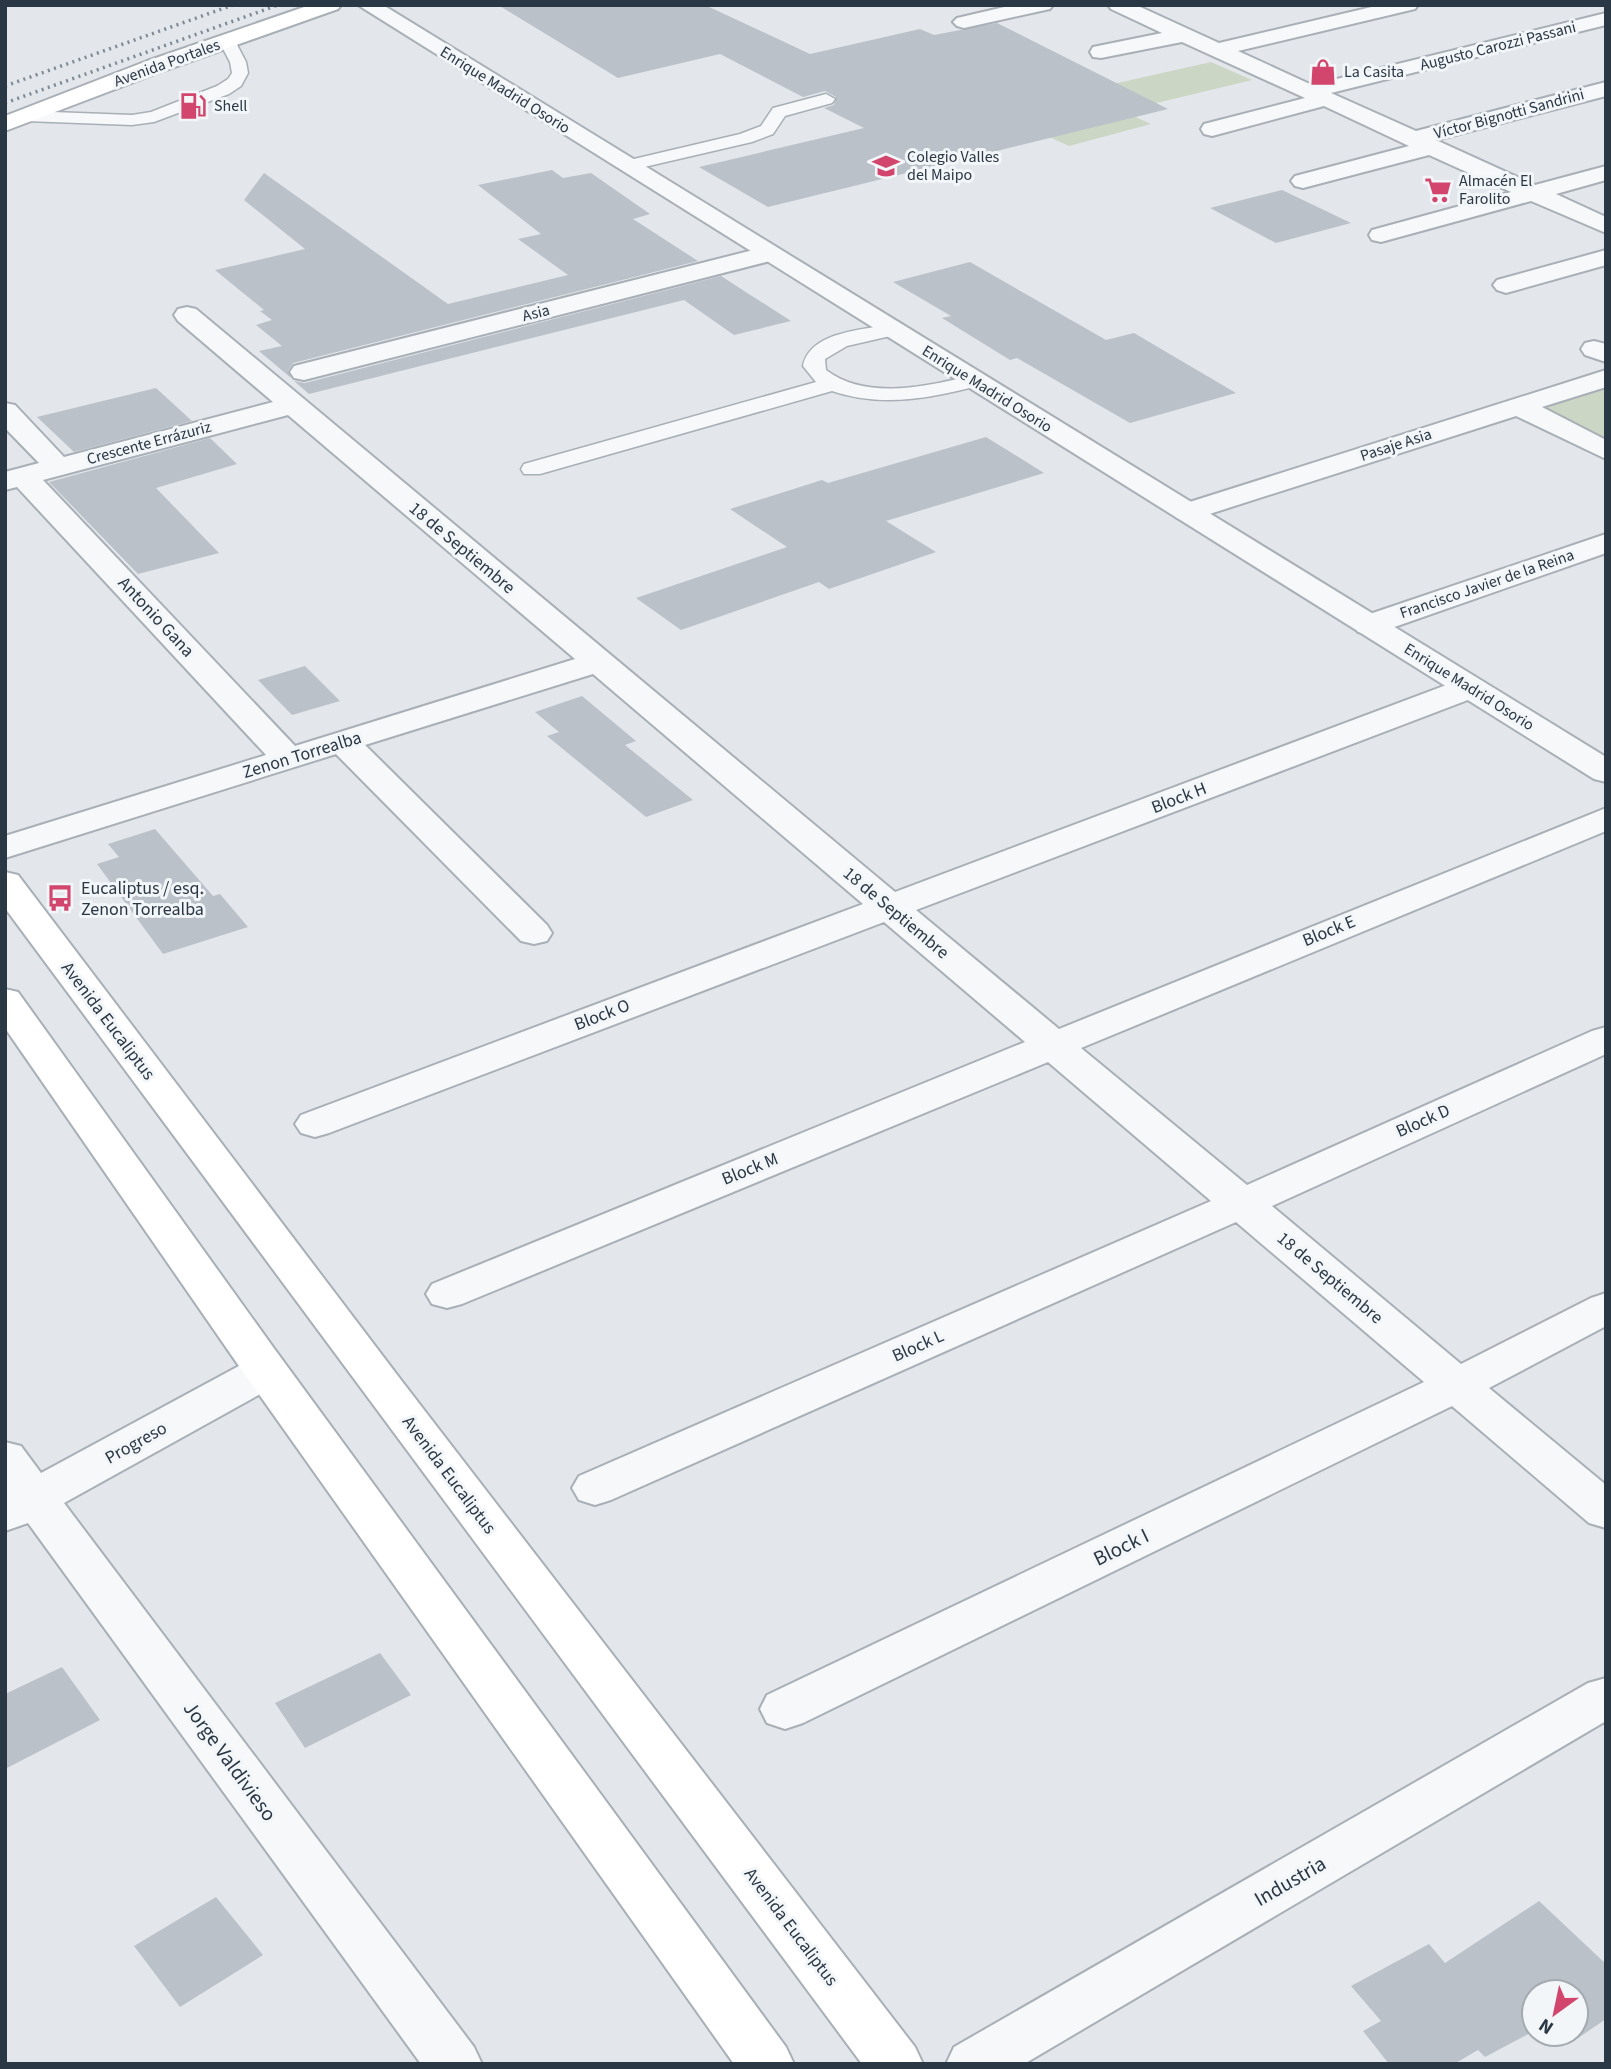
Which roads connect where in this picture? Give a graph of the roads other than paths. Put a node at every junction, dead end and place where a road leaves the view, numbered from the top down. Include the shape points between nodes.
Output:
1 (331, 5) edge
2 (368, 5) edge
3 (1043, 5) edge
4 (1408, 5) edge
5 (1138, 7) edge
6 (1606, 19) edge
7 (964, 22) dead end
8 (1184, 35) junction
9 (227, 41) junction
10 (1217, 50) junction
11 (1101, 52) dead end
12 (1606, 89) edge
13 (1317, 95) junction
14 (826, 99) dead end
15 (15, 120) edge
16 (1212, 129) dead end
17 (1422, 143) junction
18 (627, 166) junction
19 (1606, 173) edge
20 (1303, 181) dead end
21 (1534, 194) junction
22 (1606, 226) edge
23 (1381, 235) dead end
24 (769, 254) junction
25 (1606, 257) edge
26 (1506, 285) dead end
27 (187, 315) dead end
28 (892, 330) junction
29 (1606, 378) edge
30 (974, 381) junction
31 (832, 384) junction
32 (298, 388) junction
33 (1518, 406) junction
34 (5, 411) edge
35 (1606, 451) edge
36 (58, 467) junction
37 (532, 469) dead end
38 (14, 478) edge
39 (1187, 512) junction
40 (1606, 543) edge
41 (1369, 625) junction
42 (598, 662) junction
43 (1469, 688) junction
44 (343, 742) junction
45 (289, 759) junction
46 (1606, 772) edge
47 (1606, 818) edge
48 (5, 848) edge
49 (5, 883) edge
50 (889, 907) junction
51 (534, 933) dead end
52 (5, 1000) edge
53 (1606, 1039) edge
54 (1053, 1045) junction
55 (314, 1124) dead end
56 (1241, 1204) junction
57 (447, 1294) dead end
58 (1606, 1308) edge
59 (266, 1371) junction
60 (1457, 1385) junction
61 (5, 1458) edge
62 (596, 1488) dead end
63 (20, 1506) edge
64 (1606, 1511) edge
65 (1606, 1697) edge
66 (785, 1710) dead end
67 (454, 2064) edge
68 (766, 2064) edge
69 (895, 2064) edge
70 (974, 2064) edge

1 - 9 main road, Avenida Portales
2 - 18 street, Enrique Madrid Osorio
3 - 7 street
4 - 10 street
5 - 8 street
6 - 13 street, Augusto Carozzi Passani
8 - 10 street
8 - 11 street
9 - 15 main road, Avenida Portales
9 - 15 lane via 238,62 240,73 235,82 154,117
10 - 13 street
12 - 17 street, Víctor Bignotti Sandrini
13 - 16 street, Augusto Carozzi Passani
13 - 17 street
14 - 18 lane via 779,112 767,130 746,138
17 - 20 street, Víctor Bignotti Sandrini
17 - 21 street
18 - 24 street, Enrique Madrid Osorio
19 - 21 street
21 - 22 street
21 - 23 street
24 - 28 street, Enrique Madrid Osorio
24 - 32 street, Asia
25 - 26 street
27 - 32 street, 18 de Septiembre
28 - 30 street, Enrique Madrid Osorio
28 - 31 lane via 836,343 817,355 816,370
29 - 33 street, Pasaje Asia
30 - 31 lane via 881,395
30 - 39 street, Enrique Madrid Osorio
31 - 37 lane
32 - 36 street, Crescente Errázuriz
32 - 42 street, 18 de Septiembre
33 - 35 street
33 - 39 street, Pasaje Asia
34 - 36 street
36 - 38 street, Crescente Errázuriz
38 - 45 street, Antonio Gana
39 - 41 street, Enrique Madrid Osorio
40 - 41 street, Francisco Javier de la Reina
41 - 43 street, Enrique Madrid Osorio
42 - 44 street, Zenon Torrealba
42 - 50 street, 18 de Septiembre
43 - 46 street, Enrique Madrid Osorio
43 - 50 street, Block H
44 - 45 street, Zenon Torrealba
44 - 51 street
45 - 48 street, Zenon Torrealba
47 - 54 street, Block E
49 - 69 main road, Avenida Eucaliptus
50 - 54 street, 18 de Septiembre
50 - 55 street, Block O
52 - 59 main road
53 - 56 street, Block D
54 - 56 street, 18 de Septiembre
54 - 57 street, Block M
56 - 60 street, 18 de Septiembre
56 - 62 street, Block L
58 - 60 street, Block I
59 - 63 street, Progreso
59 - 68 main road
60 - 64 street, 18 de Septiembre
60 - 66 street, Block I
61 - 63 street, Jorge Valdivieso
63 - 67 street, Jorge Valdivieso
65 - 70 street, Industria

